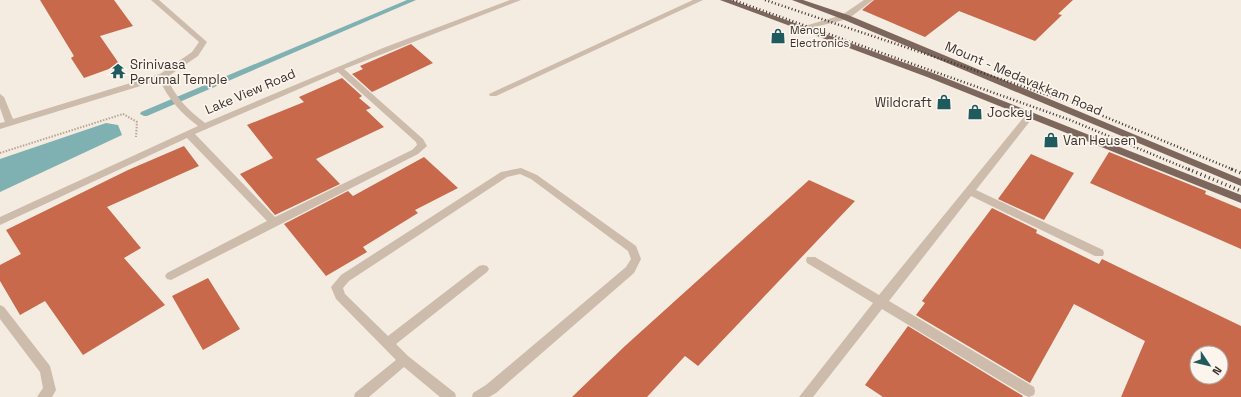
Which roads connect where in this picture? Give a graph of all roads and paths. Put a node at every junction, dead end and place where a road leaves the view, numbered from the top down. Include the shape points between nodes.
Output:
1 (155, 0) edge
2 (517, 0) edge
3 (699, 0) edge
4 (724, 0) edge
5 (796, 0) edge
6 (869, 0) edge
7 (846, 17) junction
8 (802, 28) junction
9 (338, 68) junction
10 (164, 81) junction
11 (493, 94) dead end
12 (0, 97) edge
13 (1031, 114) junction
14 (10, 123) junction
15 (0, 126) edge
16 (204, 126) junction
17 (188, 133) junction
18 (131, 142) dead end
19 (0, 153) edge
20 (1241, 183) edge
21 (970, 190) junction
22 (1241, 199) edge
23 (0, 221) edge
24 (274, 222) junction
25 (1099, 253) dead end
26 (810, 260) dead end
27 (483, 269) dead end
28 (171, 276) dead end
29 (881, 302) junction
30 (0, 310) edge
31 (388, 343) junction
32 (404, 360) junction
33 (1029, 391) dead end
34 (43, 397) edge
35 (360, 397) edge
36 (450, 397) edge
37 (478, 397) edge
38 (805, 397) edge

1 - 10 street via 203,42 195,54
2 - 9 street, Lake View Road
3 - 11 street
4 - 8 main road
5 - 7 main road, Mount - Medavakkam Road
6 - 7 street
7 - 8 street
7 - 20 main road, Mount - Medavakkam Road
8 - 13 main road
9 - 16 street, Lake View Road
9 - 24 street via 420,141 422,146 415,152
10 - 14 street
10 - 16 street via 192,118
12 - 14 street
13 - 21 street
13 - 22 main road
14 - 15 street
16 - 17 street, Lake View Road
17 - 23 street, Lake View Road
17 - 24 street
18 - 19 path via 136,138 137,122 123,114
21 - 25 street
21 - 29 street
24 - 28 street
26 - 29 street
27 - 31 street
29 - 33 street
29 - 38 street
30 - 34 street via 46,370 50,390
31 - 32 street
31 - 37 street via 340,296 337,287 345,278 504,174 521,171 534,177 632,249 636,260 630,270
32 - 35 street
32 - 36 street

